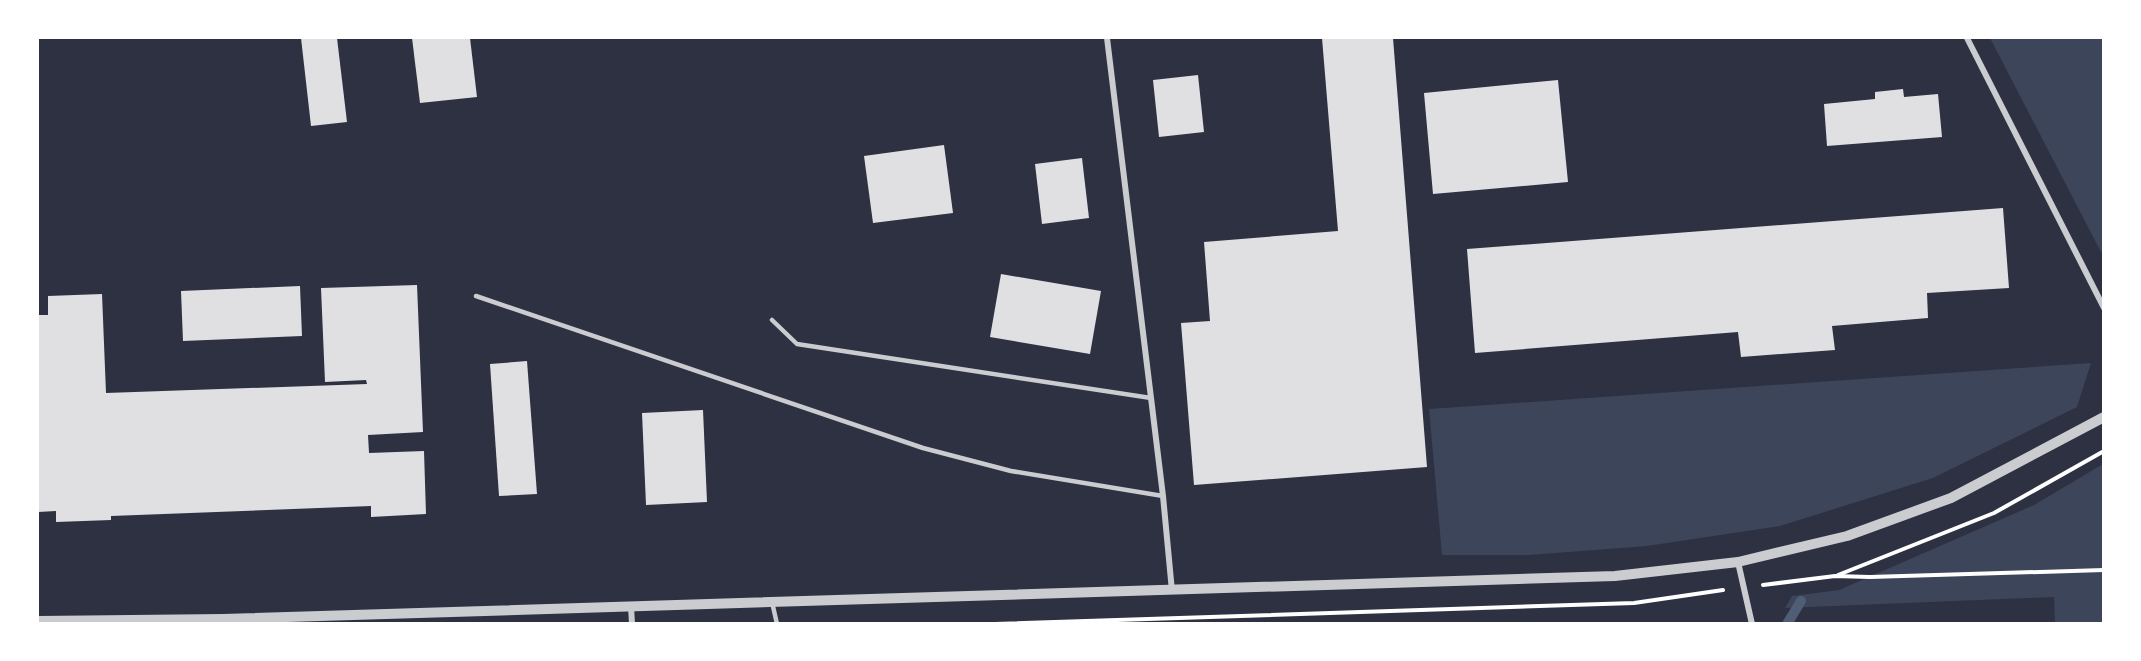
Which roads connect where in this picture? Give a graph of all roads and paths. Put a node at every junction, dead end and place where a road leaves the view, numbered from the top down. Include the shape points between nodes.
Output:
1 (1107, 38) edge
2 (1967, 38) edge
3 (477, 296) dead end
4 (2103, 308) edge
5 (772, 320) dead end
6 (1151, 398) junction
7 (2103, 417) edge
8 (2103, 451) edge
9 (1163, 496) junction
10 (1738, 562) junction
11 (2103, 570) edge
12 (1835, 576) junction
13 (1743, 587) junction
14 (1172, 591) junction
15 (772, 602) junction
16 (631, 606) junction
17 (38, 621) edge
18 (632, 624) edge
19 (777, 624) edge
20 (995, 624) edge
21 (1752, 624) edge

1 - 6 street
2 - 4 street
3 - 9 lane via 923,448 1011,471
5 - 6 lane via 797,344
6 - 9 street
7 - 10 street via 1951,498 1846,536
8 - 12 path via 1994,513
9 - 14 street
10 - 13 street
10 - 14 street via 1615,576
11 - 12 path
12 - 13 path
13 - 20 path via 1634,603
13 - 21 street
14 - 15 street
15 - 16 street
15 - 19 lane
16 - 17 street
16 - 18 street

